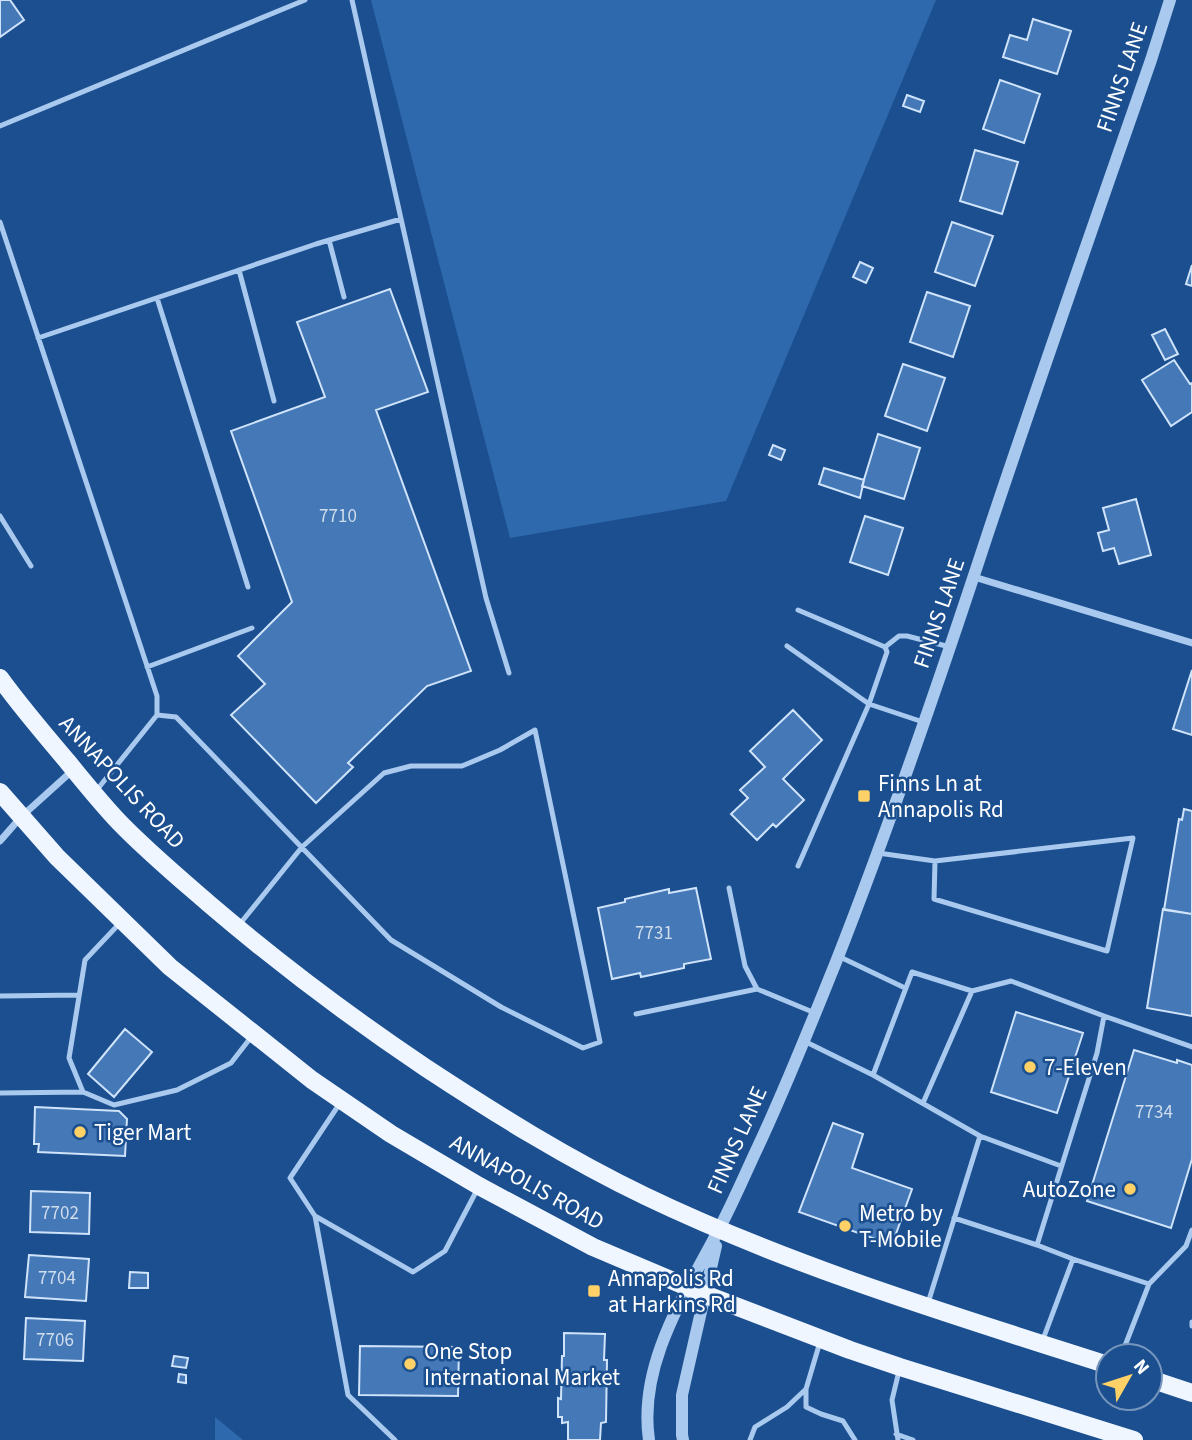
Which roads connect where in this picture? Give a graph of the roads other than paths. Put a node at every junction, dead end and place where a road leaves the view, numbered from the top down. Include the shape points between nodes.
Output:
1 (305, 0) edge
2 (352, 0) edge
3 (1170, 0) edge
4 (0, 126) edge
5 (401, 219) junction
6 (0, 222) edge
7 (329, 240) junction
8 (239, 270) junction
9 (344, 297) dead end
10 (157, 298) junction
11 (38, 338) junction
12 (274, 401) dead end
13 (0, 516) edge
14 (31, 566) dead end
15 (974, 577) junction
16 (248, 587) dead end
17 (798, 610) dead end
18 (252, 628) dead end
19 (1192, 643) edge
20 (787, 646) dead end
21 (885, 647) junction
22 (950, 647) junction
23 (147, 667) junction
24 (509, 673) dead end
25 (0, 678) edge
26 (869, 704) junction
27 (157, 715) junction
28 (924, 722) junction
29 (74, 769) junction
30 (0, 792) edge
31 (94, 793) junction
32 (21, 817) junction
33 (0, 841) edge
34 (302, 847) junction
35 (878, 853) junction
36 (936, 861) junction
37 (798, 866) dead end
38 (729, 888) dead end
39 (121, 921) junction
40 (237, 928) junction
41 (838, 956) junction
42 (905, 988) junction
43 (757, 989) junction
44 (972, 991) junction
45 (79, 995) junction
46 (0, 996) edge
47 (815, 1013) junction
48 (636, 1014) dead end
49 (1104, 1016) junction
50 (253, 1034) junction
51 (804, 1041) junction
52 (1192, 1047) edge
53 (873, 1075) junction
54 (83, 1092) junction
55 (0, 1093) edge
56 (342, 1100) junction
57 (923, 1103) junction
58 (980, 1136) junction
59 (1061, 1166) junction
60 (479, 1186) junction
61 (315, 1216) junction
62 (954, 1218) junction
63 (720, 1229) junction
64 (1192, 1230) edge
65 (1037, 1245) junction
66 (1073, 1259) junction
67 (1149, 1284) junction
68 (687, 1287) junction
69 (704, 1294) junction
70 (927, 1306) junction
71 (821, 1339) junction
72 (1126, 1342) edge
73 (1042, 1344) junction
74 (1094, 1361) edge
75 (900, 1367) junction
76 (1164, 1383) edge
77 (806, 1389) junction
78 (1192, 1391) edge
79 (897, 1437) edge
80 (395, 1440) edge
81 (649, 1440) edge
82 (683, 1440) edge
83 (750, 1440) edge
84 (855, 1440) edge
85 (913, 1440) edge
86 (1134, 1440) edge

1 - 4 lane
2 - 5 lane
3 - 15 street, FINNS LANE
5 - 7 lane
5 - 24 lane via 486,598
6 - 11 lane
7 - 8 lane
7 - 9 lane
8 - 10 lane
8 - 12 lane
10 - 11 lane
10 - 16 lane
11 - 23 lane
13 - 14 lane
15 - 19 street
15 - 22 street, FINNS LANE
17 - 21 lane
18 - 23 lane
20 - 26 lane
21 - 22 lane via 899,636
21 - 26 lane
22 - 28 street, FINNS LANE
23 - 27 lane via 157,696
25 - 29 main road, ANNAPOLIS ROAD
26 - 28 lane
26 - 37 lane
27 - 31 lane
27 - 34 lane via 176,717
28 - 35 street, FINNS LANE
29 - 31 main road, ANNAPOLIS ROAD
29 - 32 street
30 - 32 main road, ANNAPOLIS ROAD
31 - 40 main road, ANNAPOLIS ROAD via 176,876
32 - 33 street
32 - 39 main road, ANNAPOLIS ROAD
34 - 34 lane via 391,940 501,1007 583,1048 600,1042 535,730 462,766 411,766 384,773
34 - 40 lane
35 - 36 lane
35 - 41 street, FINNS LANE
36 - 36 lane via 1067,846 1133,838 1107,951 934,899
38 - 43 lane via 745,966
39 - 45 lane via 85,960
39 - 50 main road, ANNAPOLIS ROAD
40 - 63 main road, ANNAPOLIS ROAD via 334,1004 475,1100 572,1158
41 - 42 lane
41 - 47 street, FINNS LANE
42 - 44 lane via 912,972
42 - 53 lane
43 - 47 lane
43 - 48 lane
44 - 49 lane via 1011,981
44 - 57 lane
45 - 46 lane
45 - 54 lane via 69,1058
47 - 51 street, FINNS LANE
49 - 52 lane
49 - 59 lane
50 - 54 lane via 231,1063 177,1090 114,1105
50 - 56 main road, ANNAPOLIS ROAD
51 - 53 lane
51 - 63 street, FINNS LANE
53 - 57 lane
54 - 55 lane
56 - 60 main road, ANNAPOLIS ROAD
56 - 61 lane via 290,1178
57 - 58 lane
58 - 59 lane
58 - 62 lane
59 - 65 lane
60 - 61 lane via 445,1251 413,1272
60 - 68 main road, ANNAPOLIS ROAD via 593,1247
61 - 80 lane via 348,1395
62 - 65 lane
62 - 70 lane
63 - 68 street
63 - 69 street
63 - 70 main road, ANNAPOLIS ROAD
64 - 67 lane via 1186,1246
65 - 66 lane
66 - 67 lane
66 - 73 lane
67 - 72 lane
68 - 69 main road, ANNAPOLIS ROAD
68 - 81 street via 654,1363
69 - 71 main road, ANNAPOLIS ROAD
69 - 82 street via 682,1395
70 - 73 main road, ANNAPOLIS ROAD
71 - 75 main road, ANNAPOLIS ROAD
71 - 77 lane
73 - 74 main road, ANNAPOLIS ROAD
75 - 79 lane via 892,1400
75 - 86 main road, ANNAPOLIS ROAD
76 - 78 main road
77 - 83 lane via 755,1427
77 - 84 lane via 806,1407 844,1421
79 - 85 lane

